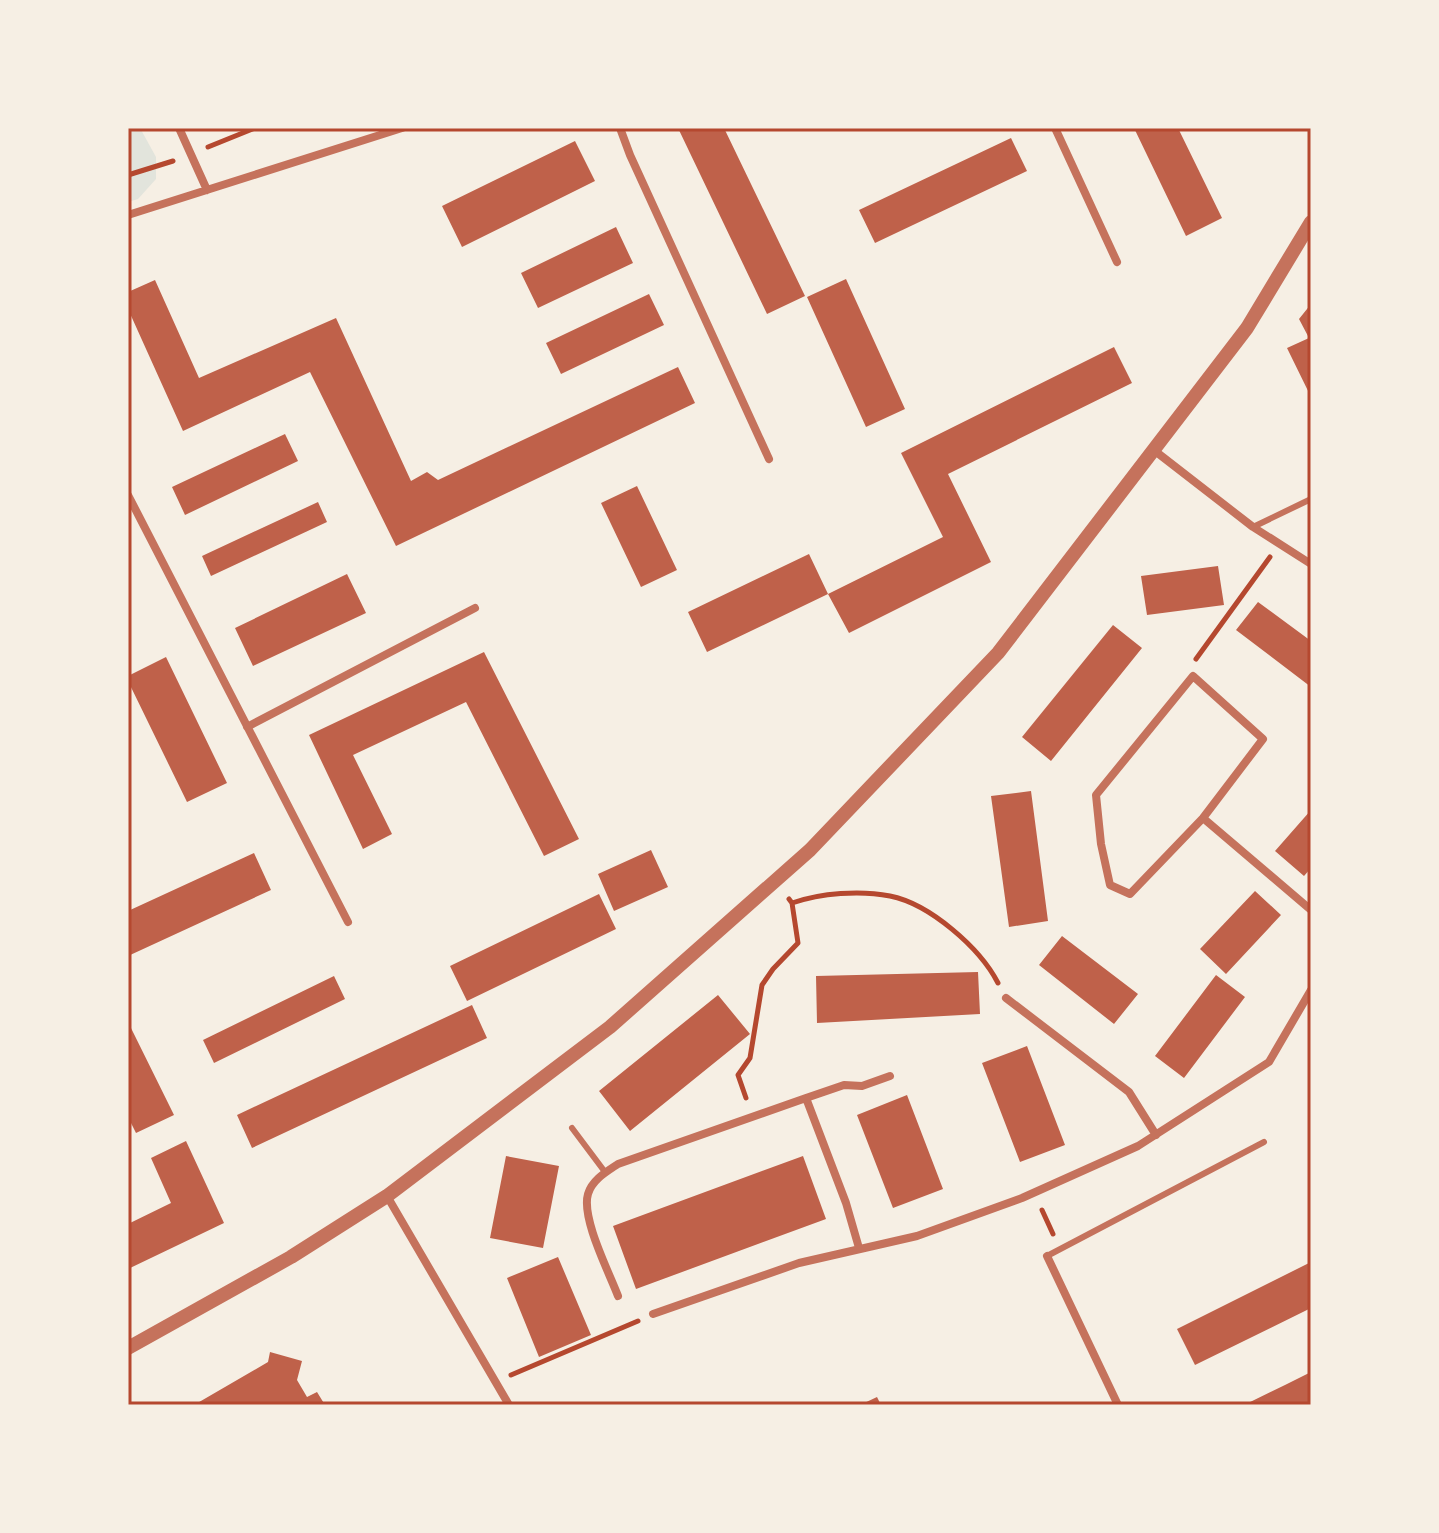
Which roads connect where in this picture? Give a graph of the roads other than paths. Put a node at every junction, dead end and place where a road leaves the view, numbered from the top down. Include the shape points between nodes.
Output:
1 (179, 128) edge
2 (402, 128) edge
3 (620, 128) edge
4 (1055, 128) edge
5 (207, 190) junction
6 (128, 215) edge
7 (1311, 222) edge
8 (1117, 262) dead end
9 (1155, 451) junction
10 (769, 459) dead end
11 (128, 495) edge
12 (1311, 499) edge
13 (1253, 527) junction
14 (1311, 564) edge
15 (475, 608) dead end
16 (247, 727) junction
17 (1203, 818) junction
18 (1311, 910) edge
19 (348, 922) dead end
20 (1311, 990) edge
21 (1006, 998) road end
22 (890, 1076) dead end
23 (806, 1098) junction
24 (572, 1128) dead end
25 (1156, 1135) junction
26 (1264, 1142) dead end
27 (605, 1172) junction
28 (387, 1196) junction
29 (859, 1248) junction
30 (1047, 1256) joint
31 (618, 1296) dead end
32 (653, 1314) road end
33 (128, 1348) edge
34 (509, 1405) edge
35 (1118, 1405) edge

1 - 5 street
2 - 5 street
3 - 10 street
4 - 8 street
5 - 6 street
7 - 9 street via 1247,328
9 - 13 street
9 - 28 street via 998,653 810,850 610,1027
11 - 16 street
12 - 13 lane
13 - 14 street
15 - 16 street
16 - 19 street
17 - 17 street via 1263,739 1193,676 1096,795 1110,885 1130,894
17 - 18 street
20 - 25 street via 1269,1062
21 - 25 street via 1129,1092
22 - 23 street
23 - 27 street
23 - 29 street
24 - 27 lane
25 - 29 street via 1034,1192 917,1236
26 - 30 lane
27 - 31 street via 588,1195 588,1215
28 - 33 street via 291,1257
28 - 34 street
29 - 32 street via 799,1263
30 - 35 street

